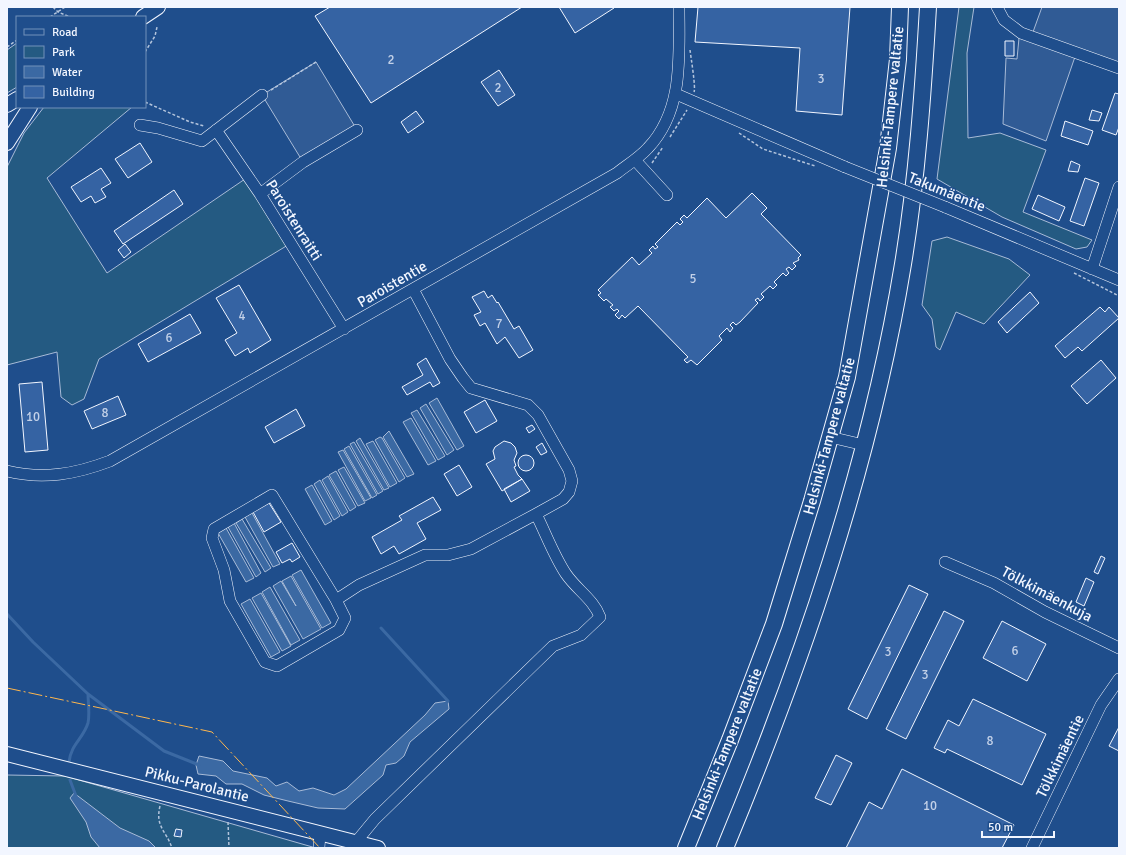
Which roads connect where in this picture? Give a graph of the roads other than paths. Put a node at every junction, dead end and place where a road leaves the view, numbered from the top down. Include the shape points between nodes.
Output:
1 (158, 7) edge
2 (679, 7) edge
3 (900, 7) edge
4 (928, 7) edge
5 (997, 7) edge
6 (144, 16) edge
7 (1119, 68) edge
8 (262, 95) road end
9 (675, 98) junction
10 (16, 100) edge
11 (7, 105) edge
12 (29, 108) edge
13 (140, 126) dead end
14 (216, 130) junction
15 (357, 130) dead end
16 (7, 143) edge
17 (635, 160) junction
18 (1119, 187) edge
19 (260, 194) junction
20 (667, 195) dead end
21 (1092, 269) junction
22 (1119, 280) edge
23 (413, 289) junction
24 (344, 329) junction
25 (830, 437) junction
26 (864, 445) junction
27 (7, 471) edge
28 (536, 514) junction
29 (945, 562) dead end
30 (336, 600) junction
31 (1119, 648) edge
32 (1119, 679) edge
33 (7, 754) edge
34 (320, 833) junction
35 (356, 842) junction
36 (319, 848) edge
37 (378, 848) edge
38 (686, 848) edge
39 (725, 848) edge
40 (1032, 848) edge

1 - 6 main road
2 - 9 street, Paroistentie via 679,65
3 - 25 highway, Helsinki-Tampere valtatie via 898,59 888,148 847,377
4 - 26 highway, Helsinki-Tampere valtatie via 918,151 903,264
5 - 7 street via 1004,20 1021,33
8 - 14 street
9 - 17 street, Paroistentie via 658,136
9 - 21 street, Takumäentie, bridge
10 - 11 main road
12 - 16 main road
13 - 14 street via 158,128 197,141 202,141
14 - 19 street, Paroistenraitti
15 - 19 street via 303,162
17 - 20 street
17 - 23 street, Paroistentie via 617,173
18 - 21 street
19 - 24 street, Paroistenraitti
21 - 22 street, Takumäentie
23 - 24 street, Paroistentie
23 - 28 street via 450,359 471,388 528,405 538,415 569,470 572,481 569,492 563,499
24 - 27 street, Paroistentie via 110,461 89,470 33,476
25 - 26 street
25 - 38 highway, Helsinki-Tampere valtatie via 774,624
26 - 39 highway, Helsinki-Tampere valtatie via 849,506 807,634 766,749
28 - 30 street via 471,549 448,555 425,555 359,585
28 - 35 street via 566,574 596,607 600,617 581,635 553,646 380,814
29 - 31 street, Tölkkimäenkuja
30 - 30 street via 345,618 339,630 277,666 266,662 230,601 224,570 212,538 214,529 272,495
32 - 40 street, Tölkkimäentie via 1101,705
33 - 34 main road, Pikku-Parolantie
34 - 35 main road, Pikku-Parolantie
34 - 36 street
35 - 37 main road, Pikku-Parolantie

